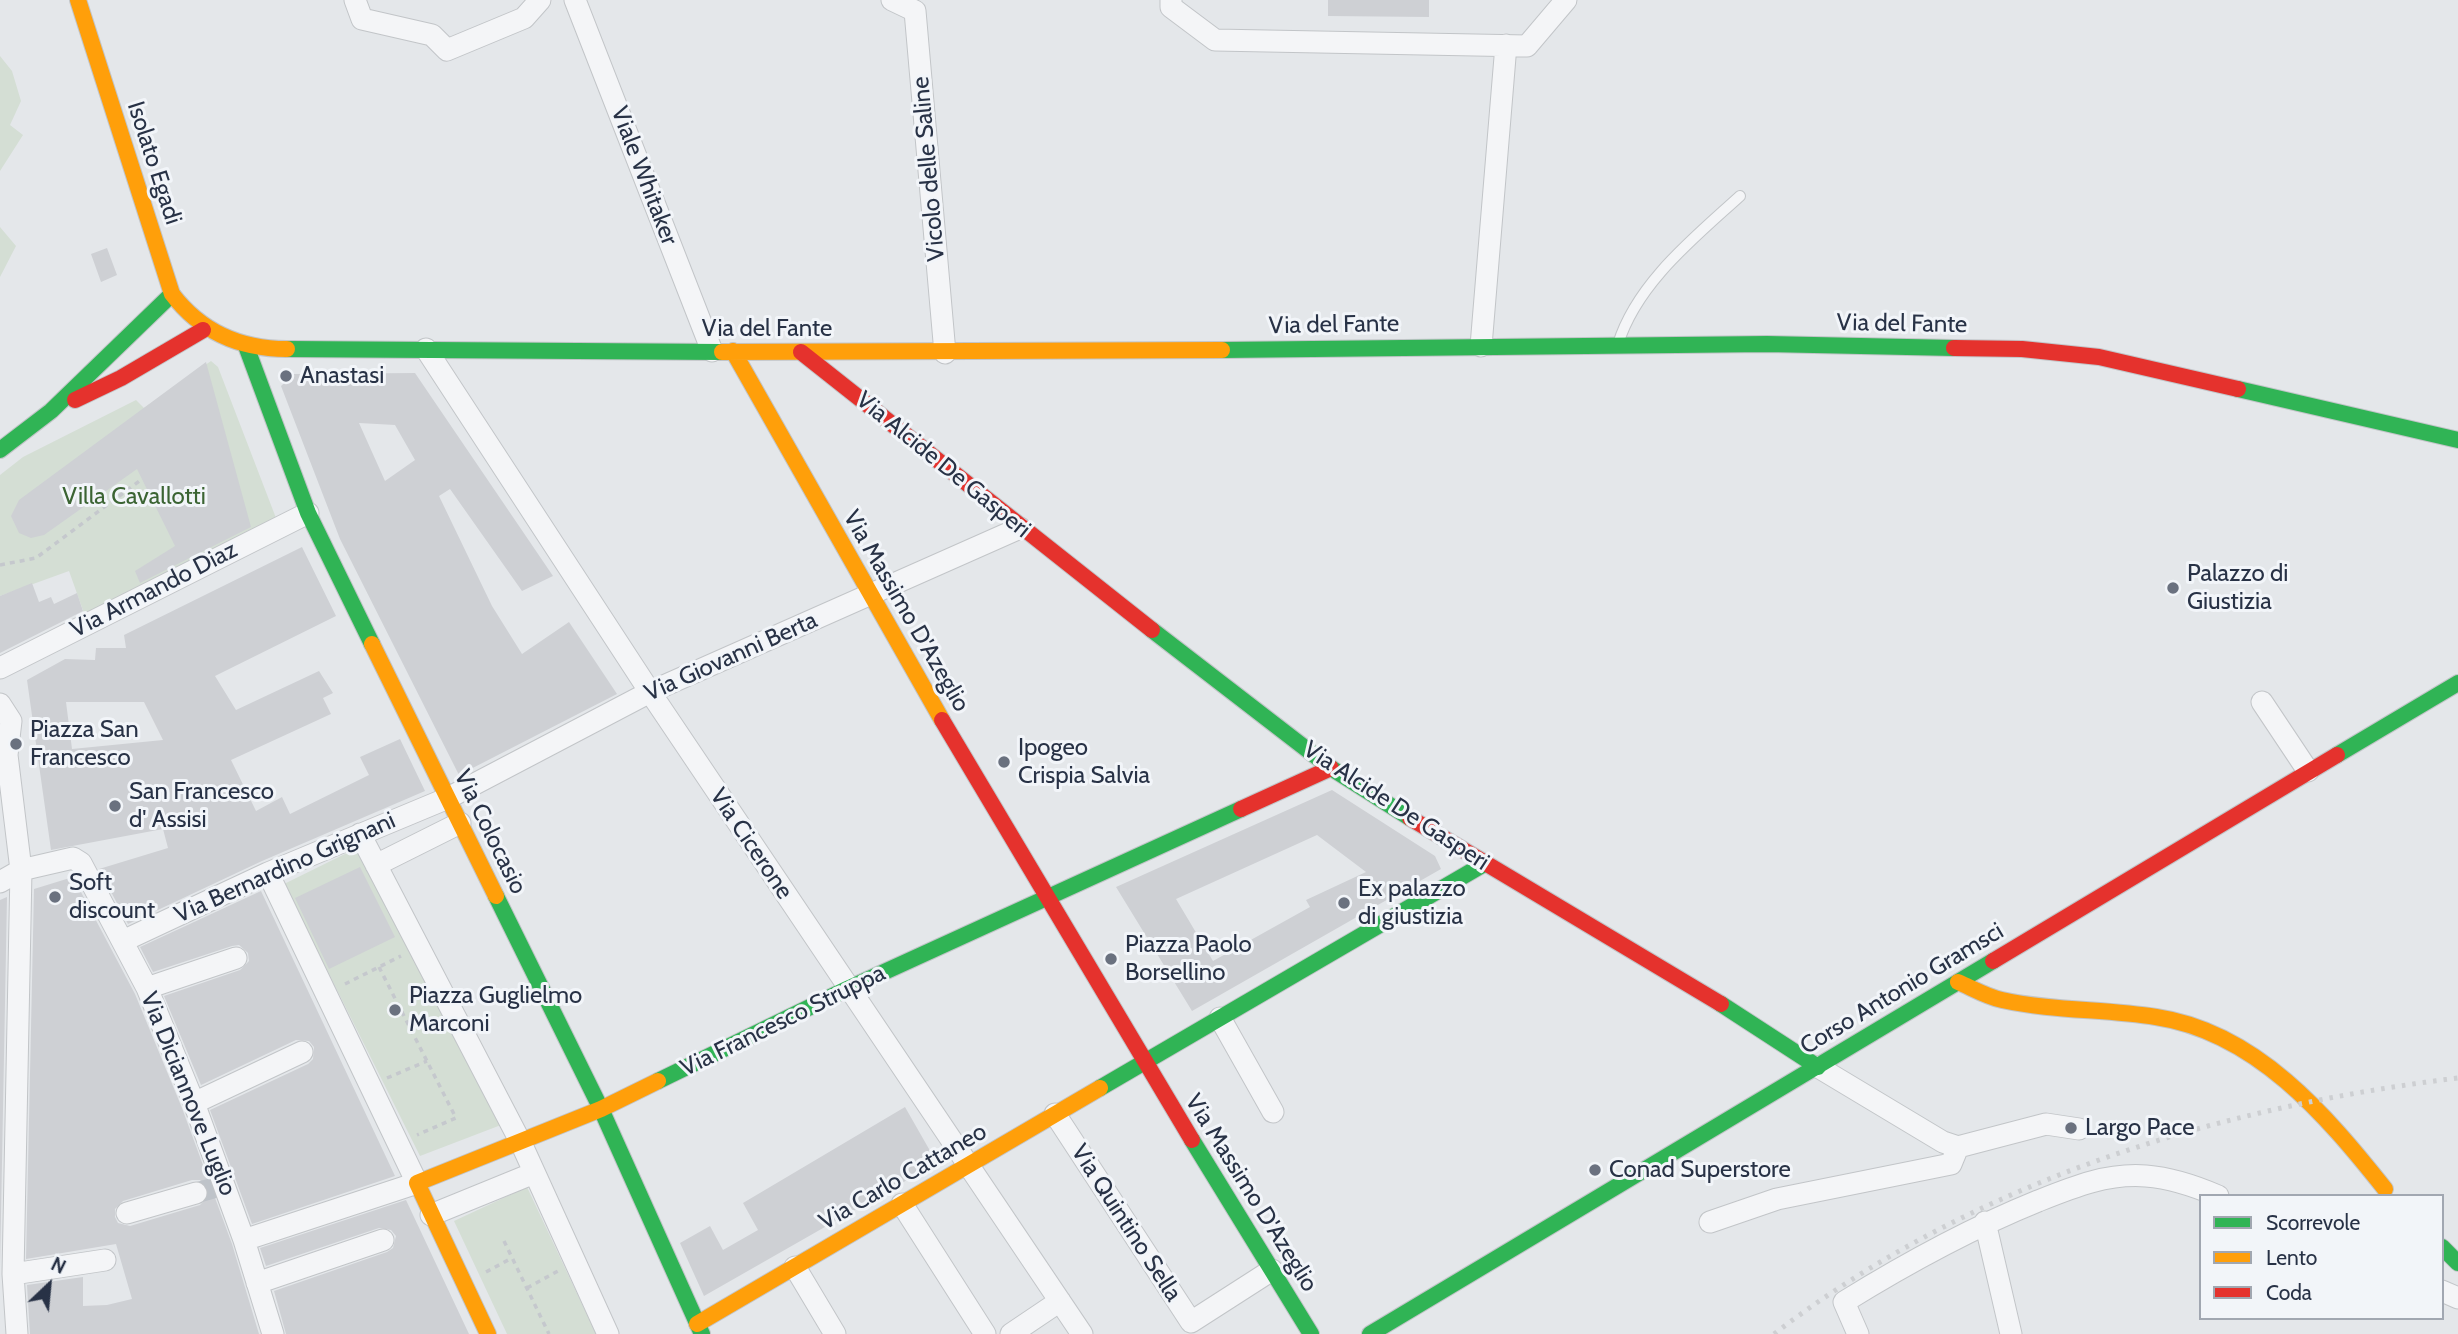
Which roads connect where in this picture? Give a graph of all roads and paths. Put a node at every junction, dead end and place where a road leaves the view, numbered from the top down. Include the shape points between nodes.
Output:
1 (78, 0) edge
2 (355, 0) edge
3 (540, 0) edge
4 (575, 0) edge
5 (892, 0) edge
6 (1171, 0) edge
7 (1566, 0) edge
8 (920, 5) edge
9 (1506, 45) junction
10 (1740, 196) dead end
11 (172, 294) junction
12 (204, 330) junction
13 (1618, 344) junction
14 (1481, 345) junction
15 (246, 346) junction
16 (426, 349) junction
17 (723, 351) junction
18 (801, 352) junction
19 (946, 353) junction
20 (51, 411) junction
21 (2458, 440) edge
22 (0, 450) edge
23 (142, 479) dead end
24 (308, 513) junction
25 (1020, 528) junction
26 (0, 565) edge
27 (869, 595) junction
28 (0, 668) edge
29 (2458, 683) edge
30 (650, 692) junction
31 (2262, 702) dead end
32 (0, 704) edge
33 (4, 748) edge
34 (1331, 768) junction
35 (2308, 771) junction
36 (448, 798) junction
37 (460, 823) junction
38 (360, 834) junction
39 (1484, 864) junction
40 (376, 865) junction
41 (268, 873) junction
42 (14, 879) edge
43 (1045, 895) junction
44 (123, 941) junction
45 (405, 954) dead end
46 (236, 958) dead end
47 (379, 967) junction
48 (1958, 982) junction
49 (147, 988) junction
50 (847, 989) junction
51 (326, 994) junction
52 (1211, 1023) junction
53 (302, 1052) dead end
54 (427, 1060) junction
55 (1818, 1067) junction
56 (1143, 1070) junction
57 (9, 1083) edge
58 (370, 1086) junction
59 (194, 1102) junction
60 (601, 1109) junction
61 (1273, 1112) dead end
62 (1055, 1114) junction
63 (2079, 1129) dead end
64 (529, 1140) junction
65 (398, 1143) junction
66 (1958, 1147) junction
67 (969, 1165) junction
68 (534, 1172) junction
69 (409, 1186) junction
70 (2389, 1192) edge
71 (196, 1193) tunnel mouth
72 (2213, 1194) edge
73 (902, 1204) junction
74 (127, 1213) dead end
75 (431, 1215) junction
76 (1710, 1222) dead end
77 (1985, 1222) junction
78 (244, 1240) junction
79 (383, 1240) dead end
80 (504, 1241) dead end
81 (2444, 1249) edge
82 (105, 1261) dead end
83 (2458, 1262) edge
84 (795, 1267) junction
85 (560, 1270) dead end
86 (1272, 1270) junction
87 (13, 1274) junction
88 (257, 1283) junction
89 (527, 1288) junction
90 (1060, 1301) junction
91 (693, 1331) edge
92 (829, 1332) edge
93 (17, 1334) edge
94 (273, 1334) edge
95 (488, 1334) edge
96 (549, 1334) edge
97 (608, 1334) edge
98 (985, 1334) edge
99 (1011, 1334) edge
100 (1082, 1334) edge
101 (1311, 1334) edge
102 (1370, 1334) edge
103 (1858, 1334) edge
104 (2011, 1334) edge

1 - 11 street, Isolato Egadi
2 - 3 street via 362,19 432,35 447,50 524,18
4 - 17 street, Viale Whitaker
5 - 8 street, Vicolo delle Saline
6 - 9 street via 1171,7 1215,40
7 - 9 street via 1527,46
8 - 19 street, Vicolo delle Saline
9 - 14 street
10 - 13 lane via 1680,251 1626,318
11 - 12 street, Isolato Egadi
11 - 20 street
12 - 15 street, Via del Fante
12 - 20 street via 121,378
13 - 14 street, Via del Fante
13 - 21 street, Via del Fante via 2022,349 2099,357
14 - 19 street, Via del Fante
15 - 16 street, Via del Fante
15 - 24 street, Via Colocasio
16 - 17 street, Via del Fante
16 - 30 street, Via Cicerone
17 - 18 street, Via del Fante
17 - 27 street, Via Massimo D'Azeglio
18 - 19 street, Via del Fante
18 - 25 street, Via Alcide De Gasperi
20 - 22 street
23 - 26 path via 36,558
24 - 28 street, Via Armando Diaz
24 - 36 street, Via Colocasio
25 - 27 street, Via Giovanni Berta
25 - 34 street, Via Alcide De Gasperi
27 - 30 street, Via Giovanni Berta
27 - 43 street, Via Massimo D'Azeglio
29 - 35 street, Corso Antonio Gramsci
30 - 36 street, Via Giovanni Berta
30 - 50 street, Via Cicerone
31 - 35 street
32 - 33 street via 11,721
33 - 42 street
34 - 39 street, Via Alcide De Gasperi
34 - 43 street, Via Francesco Struppa via 1107,872
35 - 48 street, Corso Antonio Gramsci
36 - 37 street, Via Colocasio
36 - 38 street, Via Bernardino Grignani
37 - 40 street
37 - 60 street, Via Colocasio
38 - 40 street
38 - 41 street, Via Bernardino Grignani
39 - 52 street
39 - 55 street, Via Alcide De Gasperi via 1684,980
40 - 64 street
41 - 44 street, Via Bernardino Grignani
41 - 51 street
42 - 44 street, Via Diciannove Luglio via 73,858 81,863
42 - 57 street
43 - 50 street, Via Francesco Struppa via 1030,906
43 - 56 street, Via Massimo D'Azeglio
44 - 49 street, Via Diciannove Luglio
45 - 47 path
46 - 49 street
47 - 51 path
47 - 54 path
48 - 55 street, Corso Antonio Gramsci
48 - 70 street via 2001,1000 2159,1017 2255,1055 2278,1070 2342,1133
49 - 59 street, Via Diciannove Luglio
50 - 60 street, Via Francesco Struppa
50 - 67 street, Via Cicerone
51 - 58 street
52 - 56 street, Via Carlo Cattaneo
52 - 61 street
53 - 59 street
54 - 58 path
54 - 65 path via 456,1118
55 - 66 street, Via Alcide De Gasperi
55 - 102 street, Corso Antonio Gramsci
56 - 62 street, Via Carlo Cattaneo
56 - 86 street, Via Massimo D'Azeglio
57 - 87 street
58 - 65 street
59 - 78 street, Via Diciannove Luglio
60 - 64 street, Via Francesco Struppa
60 - 91 street, Via Colocasio
62 - 67 street, Via Carlo Cattaneo
62 - 86 street, Via Quintino Sella via 1191,1322
63 - 66 street via 2046,1124
64 - 68 street
64 - 69 street, Via Francesco Struppa
65 - 69 street
66 - 76 street via 1951,1164 1777,1199
67 - 73 street, Via Carlo Cattaneo
67 - 90 street, Via Cicerone
68 - 75 street
68 - 97 street
69 - 75 street
69 - 78 street
71 - 74 street
72 - 77 street via 2145,1176 2091,1180
73 - 84 street, Via Carlo Cattaneo
73 - 98 street
75 - 95 street
77 - 103 street via 1844,1302
77 - 104 street
78 - 88 street, Via Diciannove Luglio
79 - 88 street
80 - 89 path
81 - 83 street
82 - 87 street
84 - 91 street, Via Carlo Cattaneo
84 - 92 street
85 - 89 path
86 - 101 street, Via Massimo D'Azeglio
87 - 93 street
88 - 94 street, Via Diciannove Luglio
89 - 96 path
90 - 99 street
90 - 100 street, Via Cicerone

